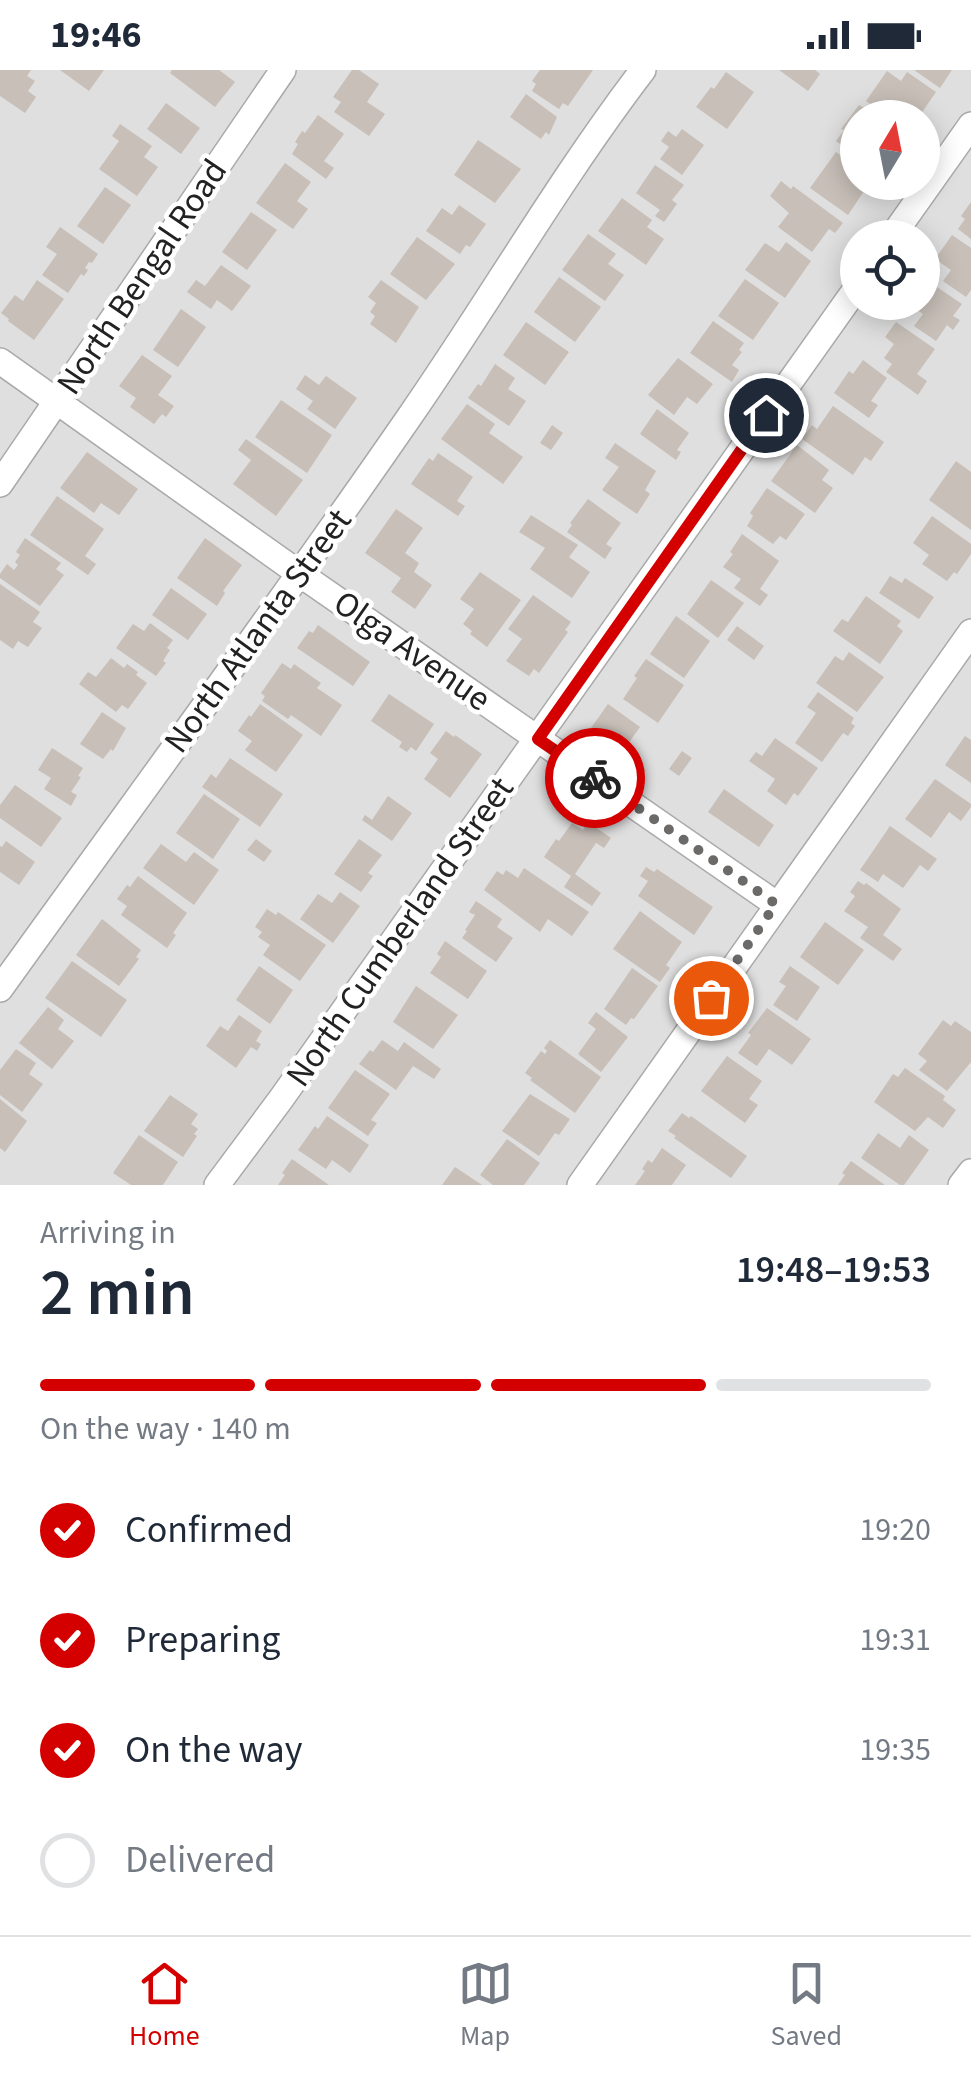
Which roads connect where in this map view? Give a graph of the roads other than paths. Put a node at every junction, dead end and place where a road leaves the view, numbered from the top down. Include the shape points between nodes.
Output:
1 (283, 70) edge
2 (643, 70) edge
3 (971, 125) edge
4 (905, 220) edge
5 (840, 311) edge
6 (0, 362) edge
7 (57, 402) junction
8 (0, 484) edge
9 (300, 574) junction
10 (971, 632) edge
11 (538, 739) junction
12 (776, 904) junction
13 (0, 989) edge
14 (971, 1172) edge
15 (217, 1185) edge
16 (580, 1185) edge
17 (961, 1185) edge

1 - 7 street, North Bengal Road
2 - 9 street, North Atlanta Street
3 - 4 street
5 - 11 street, North Cumberland Street
6 - 7 street, Olga Avenue
7 - 8 street, North Bengal Road
7 - 9 street, Olga Avenue
9 - 11 street, Olga Avenue
9 - 13 street, North Atlanta Street
10 - 12 street
11 - 12 street, Olga Avenue
11 - 15 street, North Cumberland Street
12 - 16 street
14 - 17 street

